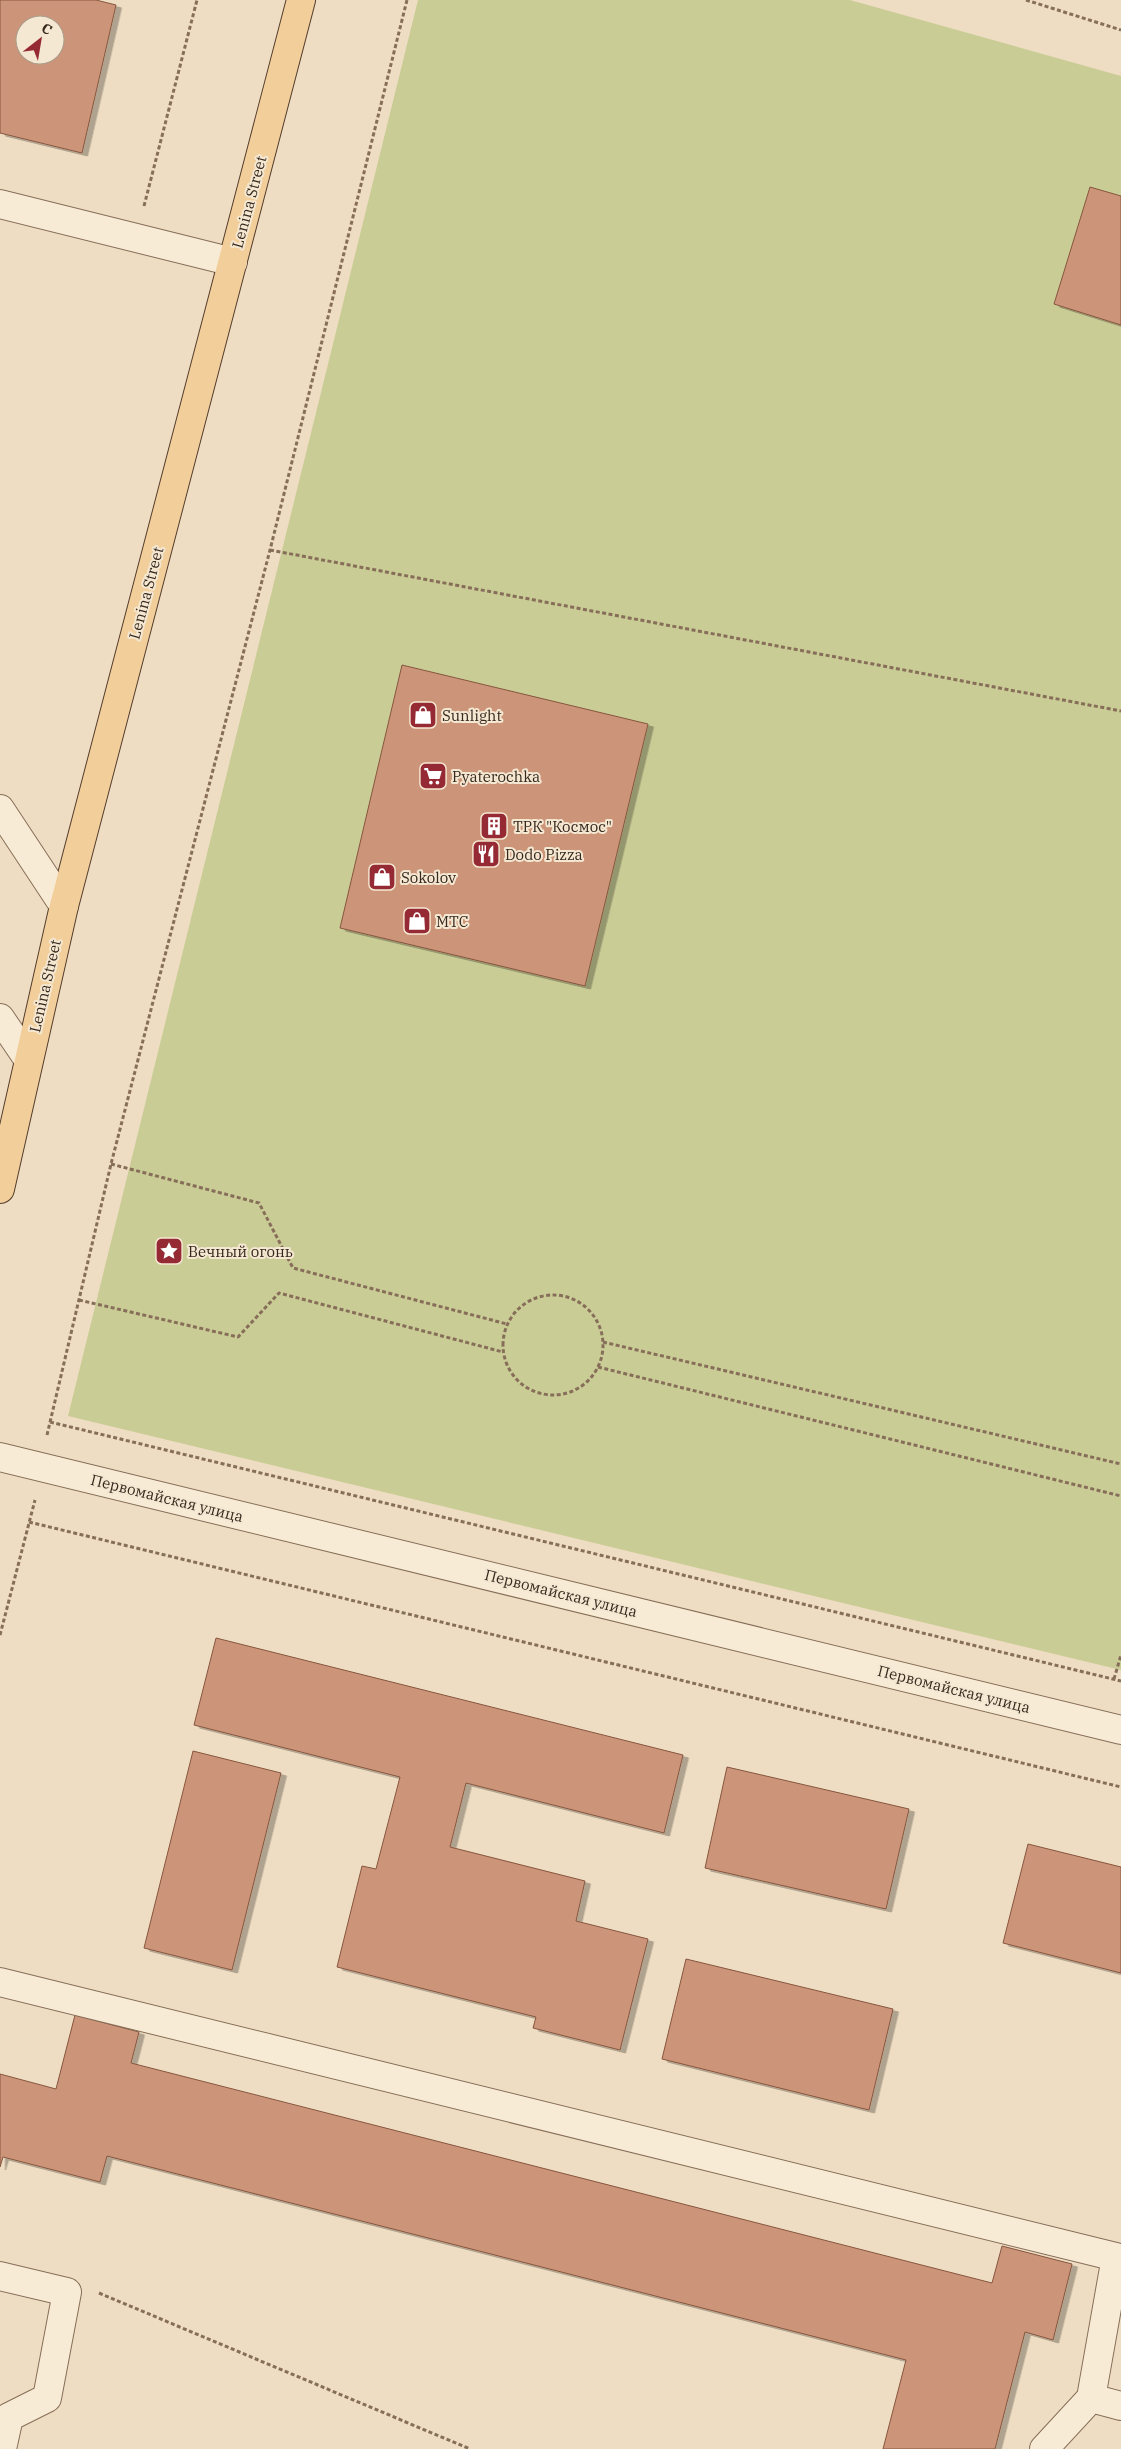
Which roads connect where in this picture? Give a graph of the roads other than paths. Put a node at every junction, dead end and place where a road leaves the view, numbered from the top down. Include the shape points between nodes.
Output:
1 (301, 0) edge
2 (0, 204) edge
3 (233, 262) junction
4 (0, 809) edge
5 (64, 906) junction
6 (0, 1018) edge
7 (28, 1059) junction
8 (0, 1189) edge
9 (0, 1457) edge
10 (1121, 1730) edge
11 (0, 1982) edge
12 (0, 2276) edge
13 (1091, 2398) junction
14 (1121, 2406) edge
15 (2, 2449) edge
16 (1044, 2449) edge

1 - 3 main road, Lenina Street
2 - 3 street
3 - 5 main road, Lenina Street
4 - 5 street
5 - 7 main road, Lenina Street
6 - 7 street
7 - 8 main road, Lenina Street
9 - 10 street, Первомайская улица
11 - 13 street via 1116,2257
12 - 15 street via 67,2292 47,2398 10,2418
13 - 14 street
13 - 16 street

